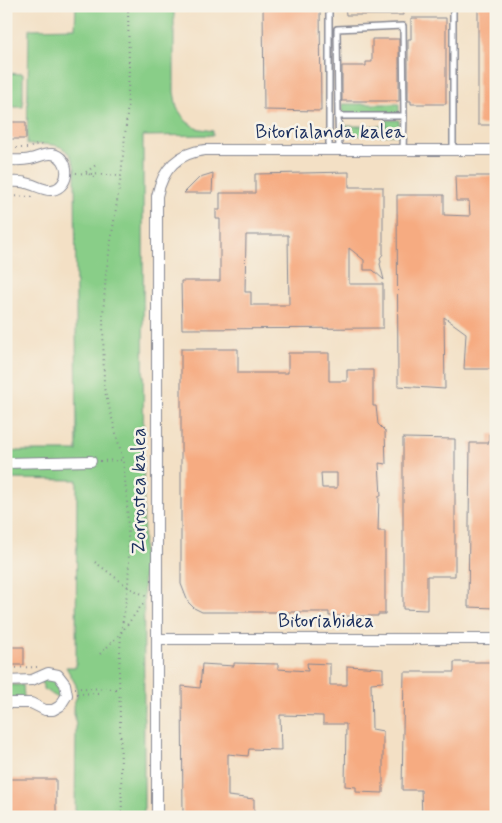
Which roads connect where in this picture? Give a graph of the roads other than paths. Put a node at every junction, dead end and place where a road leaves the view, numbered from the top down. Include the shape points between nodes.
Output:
1 (329, 6) edge
2 (452, 6) edge
3 (338, 116) junction
4 (404, 116) junction
5 (334, 150) junction
6 (403, 150) junction
7 (453, 150) junction
8 (496, 150) edge
9 (6, 160) edge
10 (169, 168) joint
11 (6, 182) edge
12 (91, 462) road end
13 (6, 464) edge
14 (157, 639) junction
15 (496, 639) edge
16 (6, 681) edge
17 (6, 703) edge
18 (157, 817) edge

1 - 5 lane
2 - 7 lane
3 - 4 lane
3 - 4 lane via 336,29 403,26
3 - 5 lane
4 - 6 lane
5 - 6 street, Bitorialanda kalea
5 - 10 street, Bitorialanda kalea via 193,151
6 - 7 street, Bitorialanda kalea
7 - 8 street, Bitorialanda kalea
9 - 11 street via 51,154 64,161 67,174 60,186 52,190 24,182
10 - 14 street, Zorrostea kalea via 157,196
12 - 13 street
14 - 15 street, Bitoriabidea
14 - 18 street, Zorrostea kalea
16 - 17 street via 28,681 54,674 64,681 67,695 53,710 31,703

